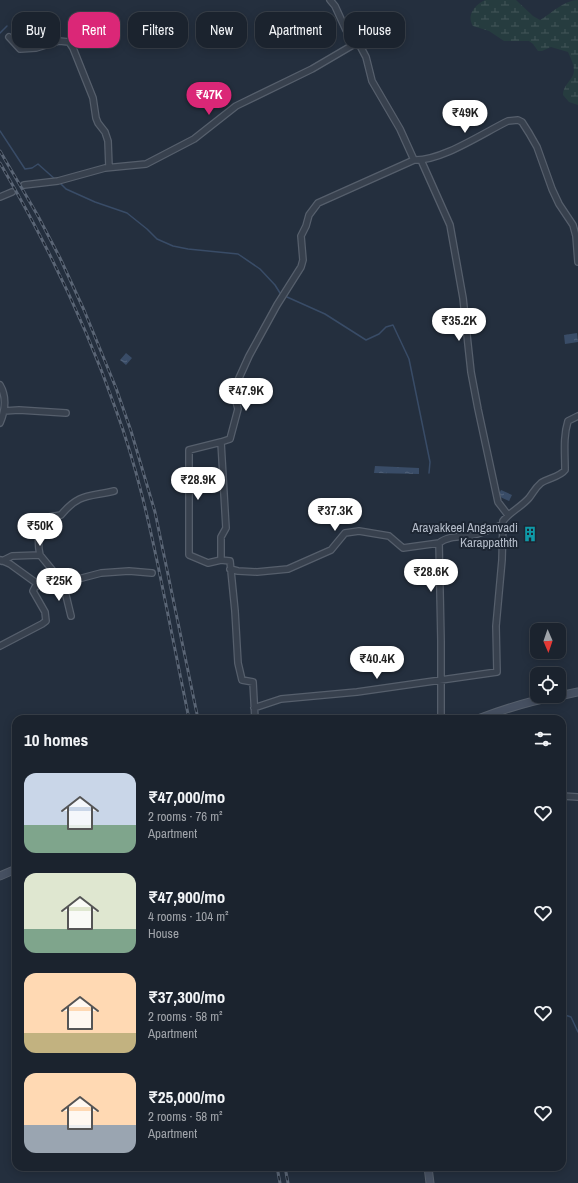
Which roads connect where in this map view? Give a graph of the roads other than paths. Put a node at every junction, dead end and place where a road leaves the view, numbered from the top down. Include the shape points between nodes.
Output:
1 (330, 0) edge
2 (344, 26) edge
3 (9, 37) dead end
4 (347, 48) edge
5 (361, 48) edge
6 (414, 160) junction
7 (422, 160) junction
8 (109, 167) junction
9 (24, 185) dead end
10 (12, 192) dead end
11 (0, 197) edge
12 (578, 262) edge
13 (0, 385) edge
14 (4, 411) junction
15 (66, 412) dead end
16 (578, 416) edge
17 (0, 423) edge
18 (221, 442) junction
19 (114, 491) dead end
20 (508, 515) junction
21 (502, 525) junction
22 (439, 543) junction
23 (40, 555) junction
24 (1, 560) edge
25 (221, 560) junction
26 (230, 569) junction
27 (152, 572) dead end
28 (63, 583) junction
29 (39, 585) junction
30 (71, 616) dead end
31 (0, 646) edge
32 (441, 680) junction
33 (578, 692) edge
34 (566, 694) edge
35 (530, 703) edge
36 (254, 708) junction
37 (255, 715) edge
38 (441, 715) edge
39 (496, 715) edge
40 (566, 796) edge
41 (578, 797) edge
42 (12, 871) edge
43 (0, 876) edge
44 (428, 1171) edge
45 (430, 1183) edge

1 - 2 street
3 - 8 street via 20,50 59,41 69,42 93,98 96,118 108,140
4 - 8 street via 236,106 194,139 146,164
5 - 6 street via 372,82
6 - 7 street
6 - 18 street via 318,204 309,215 301,236 301,267 277,305 234,387 238,409 230,439
7 - 12 street via 450,150 508,121 522,122 544,164 557,200 573,225
7 - 20 street via 450,225 478,409 498,502
8 - 9 street via 56,181
10 - 11 street
13 - 14 street
14 - 15 street
14 - 17 street
16 - 20 street via 568,422 566,427 563,473 542,482 522,505
18 - 25 street via 226,528 221,537
18 - 25 street via 188,450 189,555 208,563
19 - 23 street via 85,496 70,504 62,515 43,518 40,521
20 - 21 street
21 - 22 street
21 - 32 street via 502,560 496,626 497,672
22 - 26 street via 403,548 389,536 359,531 345,533 331,550 288,569 257,572
22 - 32 street
23 - 24 street via 12,556
23 - 28 street
24 - 29 street
25 - 26 street via 230,561
26 - 36 street via 238,663 242,680 253,682
27 - 28 street via 100,573
28 - 29 street
28 - 30 street
29 - 31 street via 33,591 45,612 46,621
32 - 36 street via 357,692 281,699
32 - 38 street
33 - 34 street
35 - 39 street
36 - 37 street
40 - 41 street
42 - 43 street
44 - 45 street

